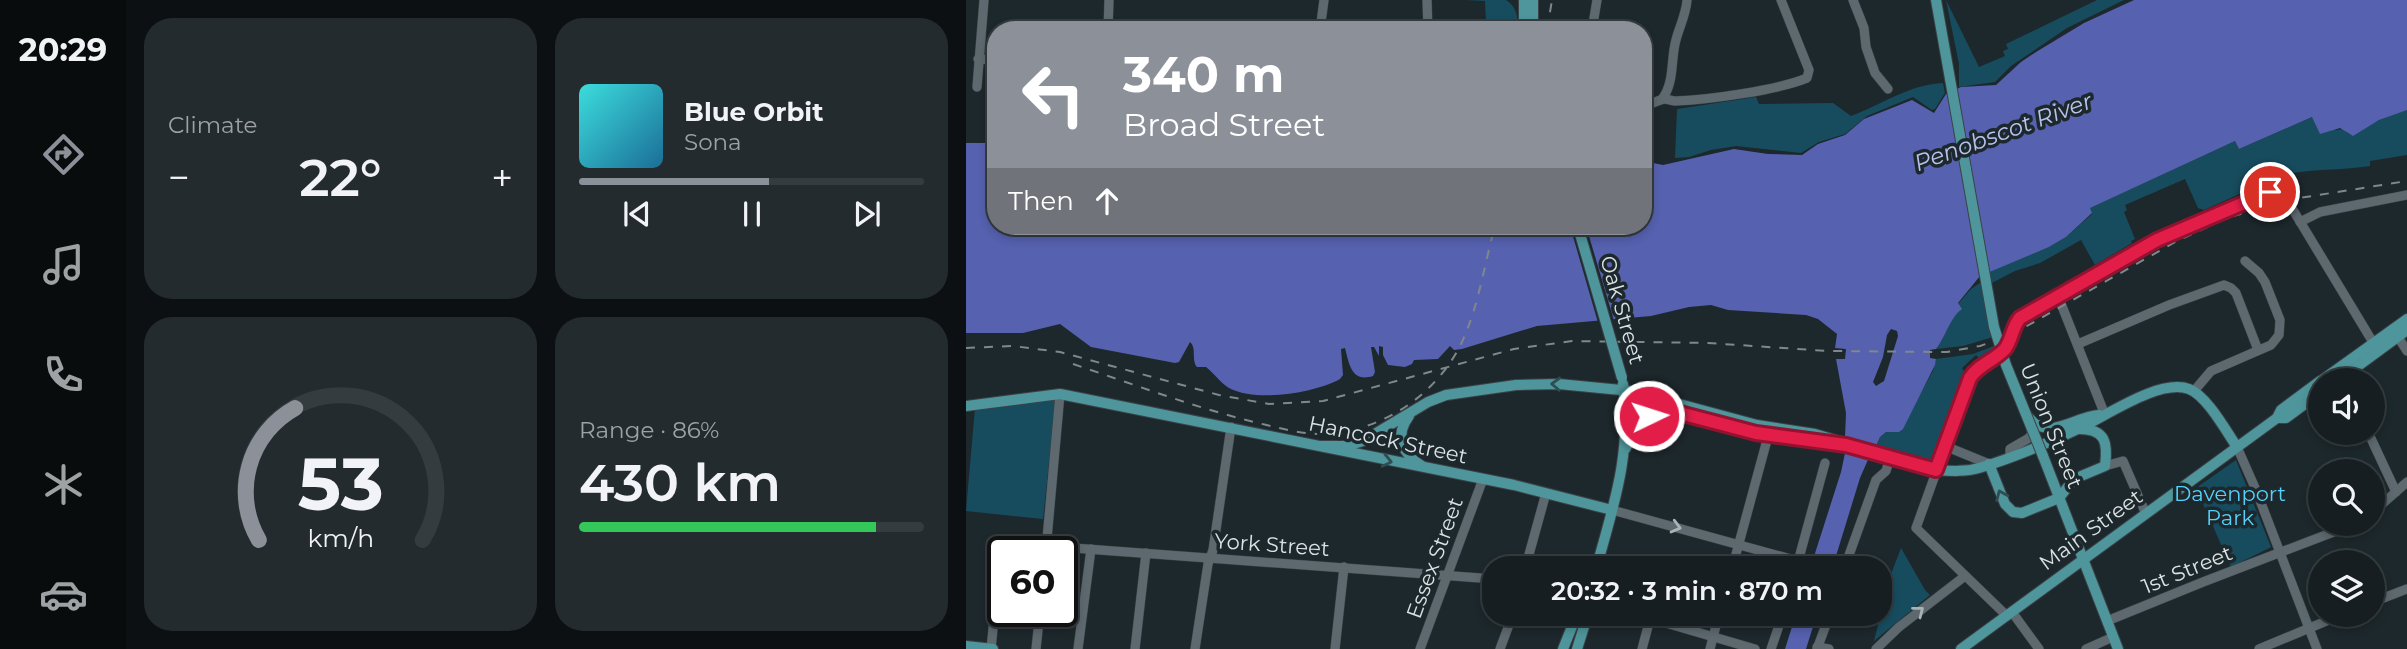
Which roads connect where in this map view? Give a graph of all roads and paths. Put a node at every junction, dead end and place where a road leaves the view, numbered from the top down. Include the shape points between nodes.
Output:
1 (984, 0) edge
2 (1109, 0) edge
3 (1324, 0) edge
4 (1427, 0) edge
5 (1514, 0) edge
6 (1524, 0) edge
7 (1533, 0) edge
8 (1597, 0) edge
9 (1687, 0) edge
10 (1781, 0) edge
11 (1853, 0) edge
12 (1936, 0) edge
13 (1524, 15) junction
14 (1108, 21) edge
15 (1322, 21) edge
16 (1428, 21) edge
17 (1524, 21) edge
18 (1533, 21) edge
19 (1594, 21) edge
20 (978, 59) junction
21 (987, 60) edge
22 (977, 86) dead end
23 (1888, 89) dead end
24 (1662, 99) junction
25 (1652, 104) edge
26 (2407, 195) edge
27 (2300, 222) junction
28 (1579, 235) edge
29 (2245, 261) dead end
30 (2058, 296) junction
31 (2407, 319) edge
32 (2403, 334) edge
33 (2078, 344) junction
34 (2376, 347) junction
35 (2258, 350) junction
36 (2407, 351) edge
37 (2001, 352) junction
38 (2351, 368) edge
39 (1624, 390) junction
40 (2308, 390) edge
41 (2194, 391) junction
42 (1060, 394) junction
43 (2308, 402) edge
44 (966, 406) edge
45 (1413, 412) junction
46 (2026, 414) junction
47 (2105, 415) junction
48 (2277, 418) junction
49 (1231, 427) junction
50 (2078, 429) junction
51 (1769, 432) junction
52 (2374, 445) edge
53 (1321, 446) junction
54 (1945, 446) junction
55 (2237, 447) junction
56 (1626, 448) junction
57 (2010, 456) junction
58 (1890, 458) junction
59 (1825, 463) dead end
60 (1989, 464) junction
61 (2105, 466) junction
62 (1431, 470) junction
63 (1936, 470) junction
64 (2048, 470) junction
65 (1483, 479) junction
66 (2074, 479) junction
67 (2407, 482) edge
68 (2396, 492) junction
69 (1546, 493) junction
70 (2059, 498) junction
71 (2385, 502) edge
72 (1612, 510) junction
73 (2146, 514) junction
74 (1047, 536) edge
75 (2324, 536) edge
76 (1739, 544) junction
77 (1078, 549) edge
78 (1091, 549) junction
79 (1146, 553) junction
80 (2280, 553) junction
81 (1529, 556) edge
82 (1600, 556) edge
83 (1736, 556) edge
84 (1772, 556) edge
85 (1799, 556) edge
86 (1849, 556) edge
87 (1210, 558) junction
88 (2083, 559) junction
89 (1344, 567) junction
90 (1449, 575) junction
91 (1965, 576) junction
92 (1482, 578) edge
93 (2407, 589) edge
94 (2385, 597) edge
95 (2010, 614) junction
96 (2107, 621) junction
97 (1509, 626) edge
98 (1572, 626) edge
99 (1584, 626) edge
100 (1648, 626) edge
101 (1674, 626) edge
102 (1716, 626) edge
103 (1779, 626) edge
104 (1825, 626) edge
105 (994, 627) edge
106 (1038, 627) edge
107 (2309, 628) junction
108 (1713, 637) junction
109 (2113, 637) junction
110 (967, 647) edge
111 (1967, 647) edge
112 (1817, 648) edge
113 (992, 649) edge
114 (1036, 649) edge
115 (1078, 649) edge
116 (1135, 649) edge
117 (1195, 649) edge
118 (1335, 649) edge
119 (1420, 649) edge
120 (1500, 649) edge
121 (1563, 649) edge
122 (1577, 649) edge
123 (1642, 649) edge
124 (1710, 649) edge
125 (1755, 649) edge
126 (1771, 649) edge
127 (1829, 649) edge
128 (1876, 649) edge
129 (2039, 649) edge
130 (2086, 649) edge
131 (2118, 649) edge
132 (2259, 649) edge
133 (2317, 649) edge

1 - 20 street
2 - 14 street
3 - 15 street
4 - 16 street
5 - 13 main road
6 - 13 main road
7 - 18 main road
8 - 19 street
9 - 24 street via 1669,87
10 - 24 street via 1809,70 1805,79 1726,95
11 - 23 street via 1874,73
12 - 46 main road, Union Street, bridge via 1992,318
13 - 17 main road
20 - 21 street
20 - 22 street
24 - 25 street
26 - 27 street via 2319,212
27 - 30 street via 2286,198 2277,192 2260,194 2179,229
27 - 34 street
28 - 39 main road, Oak Street, bridge
29 - 35 street via 2264,279 2281,323 2275,341
30 - 33 street
30 - 37 street via 2020,318
31 - 34 main road, Main Street
32 - 34 main road, Main Street
32 - 36 street
33 - 35 street via 2222,285 2236,293
33 - 47 street
34 - 38 main road, Main Street
35 - 41 street via 2209,373
37 - 54 street via 1980,365 1970,378
37 - 57 street via 2032,432 2011,447
39 -> 45 main road via 1516,385 1446,395
39 - 51 main road
39 - 56 main road, Oak Street
40 - 48 main road, Main Street
41 - 47 main road via 2167,388
41 - 55 main road
42 - 44 main road, Hancock Street
42 - 49 main road, Hancock Street
42 - 74 street
43 - 48 main road, Main Street via 2286,418
45 - 53 main road via 1357,443
45 - 62 main road via 1403,426 1402,446 1411,459
46 - 47 main road via 2044,429
46 - 64 main road, Union Street, bridge
47 - 50 main road
48 - 55 main road, Main Street
49 - 53 main road, Hancock Street
49 - 87 street
50 - 57 main road
50 - 61 main road via 2104,438
51 - 56 main road via 1664,411 1639,424
51 - 58 main road
51 - 76 street
52 - 68 street
53 -> 62 main road, Hancock Street
54 - 60 street
54 - 63 street
55 - 73 main road, Main Street
55 - 80 street
56 - 72 main road, Oak Street
57 - 60 main road
58 - 63 main road
58 - 86 street via 1886,471 1876,480
59 - 85 street
60 - 63 main road via 1969,470
70 -> 60 main road via 2022,513 2013,512 2005,504
61 - 66 main road
61 - 73 street via 2123,461
62 - 65 main road, Hancock Street
63 - 91 street via 1916,528
64 - 66 main road
64 - 70 main road, Union Street
65 - 69 main road, Hancock Street
65 - 90 street, Essex Street
66 - 70 main road
67 - 68 street
68 - 71 street
69 - 72 main road, Hancock Street
69 - 81 street
70 - 88 main road, Union Street
72 -> 76 street, Hancock Street
72 - 82 main road, Oak Street
73 - 88 main road, Main Street
75 - 80 street, 1st Street
76 - 83 street
76 - 84 street, Hancock Street
77 - 78 street, York Street
78 - 79 street, York Street
78 - 115 street
79 - 87 street, York Street
79 - 116 street
80 - 96 street, 1st Street
80 - 107 street
87 - 89 street, York Street
87 - 117 street
88 - 95 main road, Main Street
88 - 96 main road, Union Street
89 - 90 street, York Street
89 - 118 street
90 - 92 street, York Street
90 - 119 street, Essex Street
91 - 95 street
128 -> 91 street
93 - 94 street
95 - 111 main road, Main Street
95 - 129 street
96 - 109 main road, Union Street
97 - 120 street
98 - 121 main road
99 - 122 main road
100 - 123 street
101 - 108 street
102 - 108 street
103 - 126 street
104 - 112 street
105 - 113 street
106 - 114 street
107 - 132 street
107 - 133 street
108 - 124 street
108 - 125 street
109 - 130 street
109 - 131 main road, Union Street
110 - 113 main road
112 - 127 street

